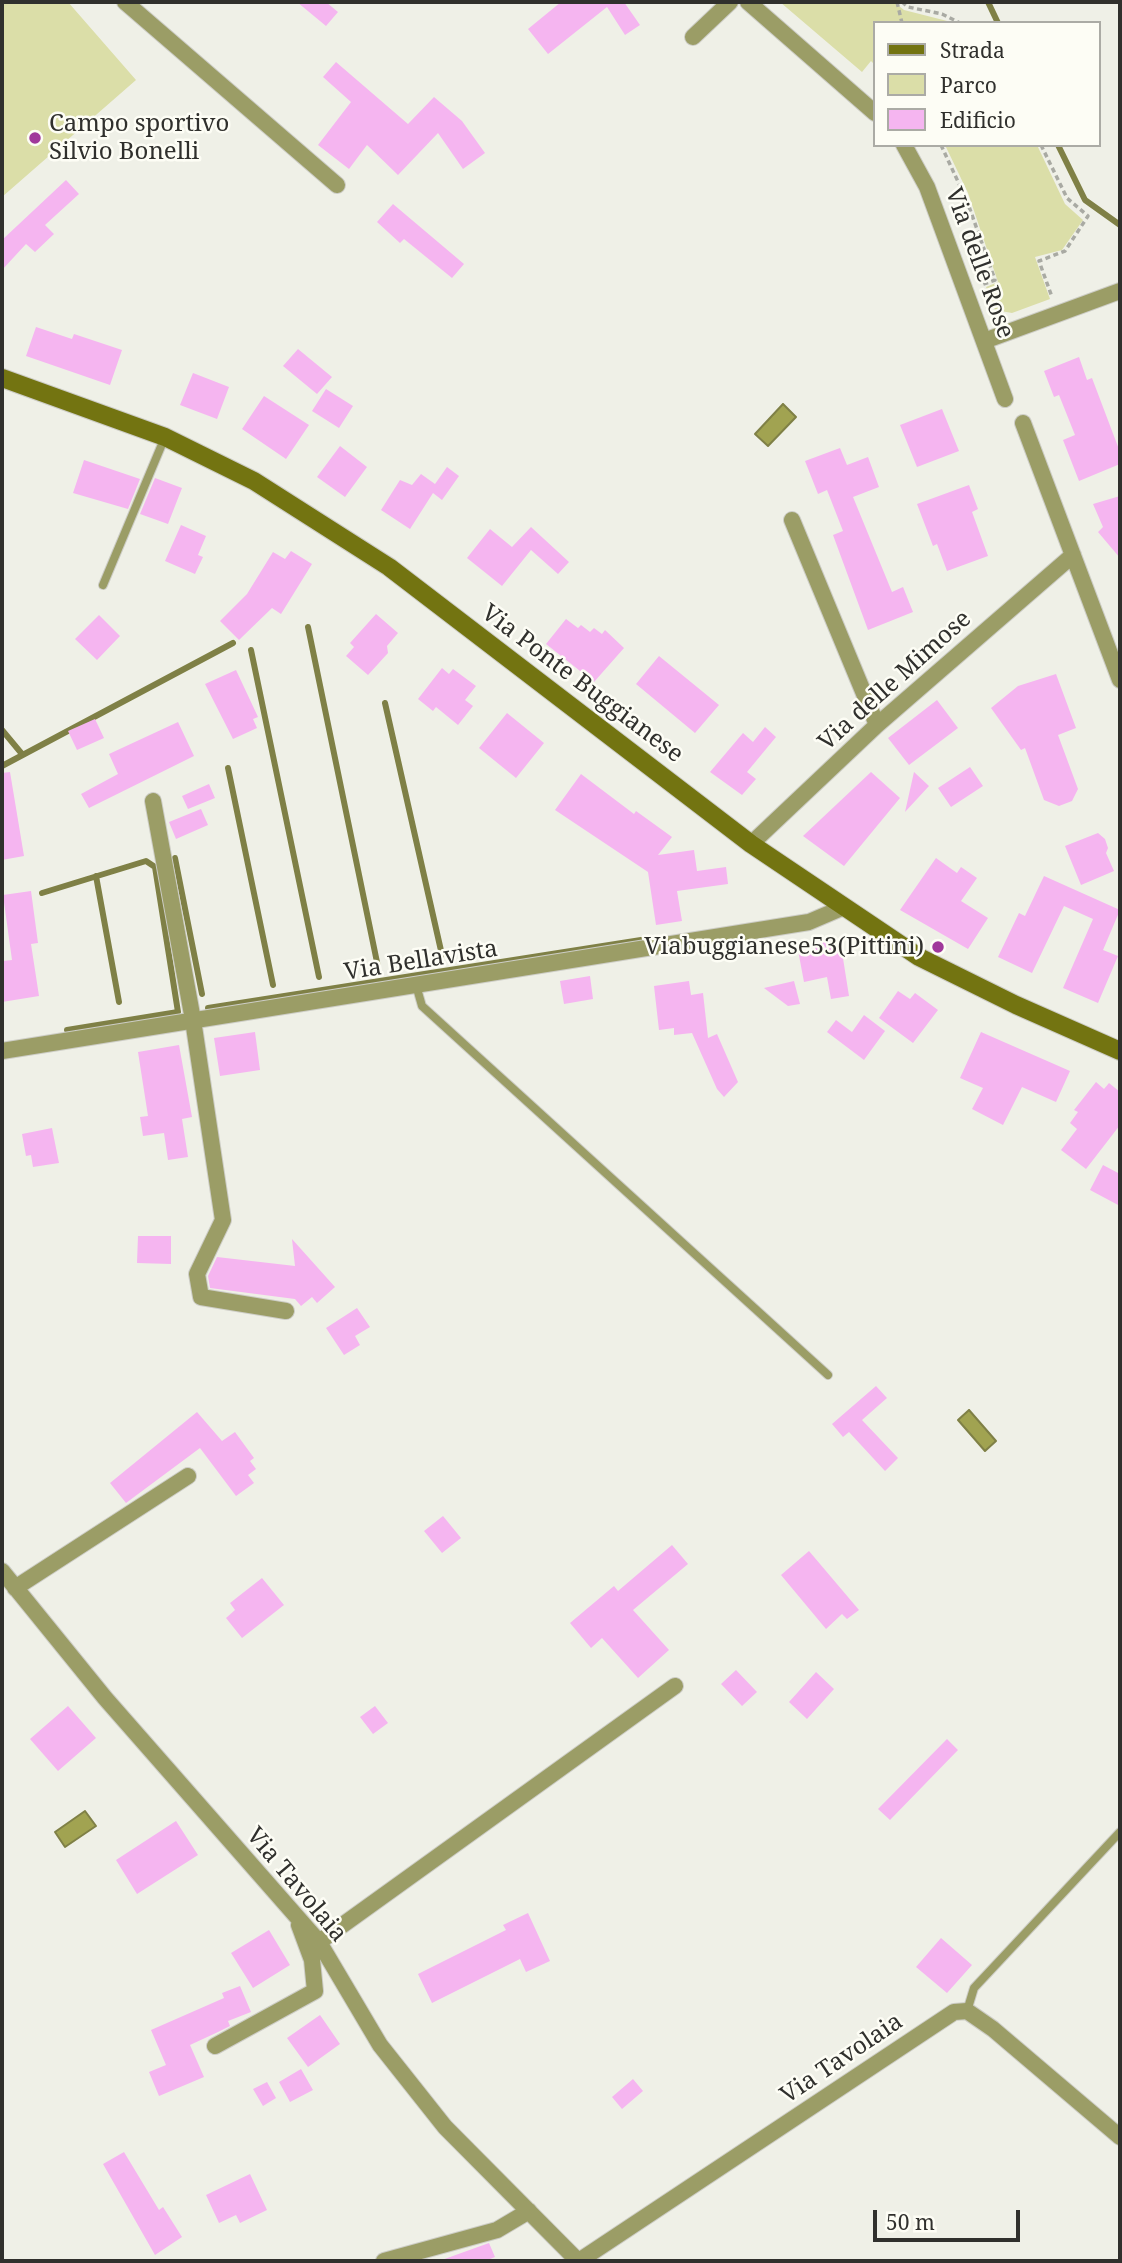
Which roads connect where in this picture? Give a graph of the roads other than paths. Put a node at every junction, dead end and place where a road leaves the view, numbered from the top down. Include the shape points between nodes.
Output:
1 (125, 2) edge
2 (730, 2) edge
3 (748, 2) edge
4 (693, 37) dead end
5 (874, 112) edge
6 (905, 147) edge
7 (337, 185) dead end
8 (1120, 290) edge
9 (984, 341) junction
10 (2, 379) edge
11 (1005, 399) dead end
12 (1023, 423) dead end
13 (164, 437) junction
14 (792, 520) dead end
15 (1073, 555) junction
16 (103, 585) dead end
17 (1120, 680) edge
18 (877, 724) junction
19 (153, 801) dead end
20 (751, 844) junction
21 (844, 906) junction
22 (416, 985) junction
23 (193, 1020) junction
24 (2, 1051) edge
25 (1120, 1051) edge
26 (286, 1311) dead end
27 (828, 1375) dead end
28 (188, 1476) dead end
29 (2, 1571) edge
30 (16, 1588) junction
31 (675, 1686) dead end
32 (1120, 1832) edge
33 (295, 1916) junction
34 (318, 1942) junction
35 (967, 2011) junction
36 (215, 2046) dead end
37 (1120, 2137) edge
38 (529, 2211) junction
39 (384, 2261) edge
40 (579, 2261) edge

1 - 7 street
2 - 4 street
3 - 5 street
6 - 9 street, Via delle Rose via 928,187
8 - 9 street
9 - 11 street, Via delle Rose
10 - 13 main road, Via Ponte Buggianese
12 - 15 street
13 - 16 lane
13 - 20 main road, Via Ponte Buggianese via 254,481 389,567
14 - 18 street
15 - 17 street
15 - 18 street, Via delle Mimose
18 - 20 street, Via delle Mimose
19 - 23 street
20 - 21 main road, Via Ponte Buggianese
21 - 22 street, Via Bellavista via 809,922
21 - 25 main road, Via Ponte Buggianese via 919,957
22 - 23 street, Via Bellavista
22 - 27 lane via 422,1006
23 - 24 street, Via Bellavista
23 - 26 street via 223,1220 197,1274 201,1297
28 - 30 street
29 - 30 street, Via Tavolaia
30 - 33 street, Via Tavolaia
31 - 34 street
32 - 35 lane via 974,1988
33 - 34 street, Via Tavolaia
33 - 36 street via 312,1960 315,1991
34 - 38 street, Via Tavolaia via 388,2055 445,2126
35 - 37 street
35 - 40 street, Via Tavolaia via 954,2012
38 - 39 street via 497,2230
38 - 40 street, Via Tavolaia

